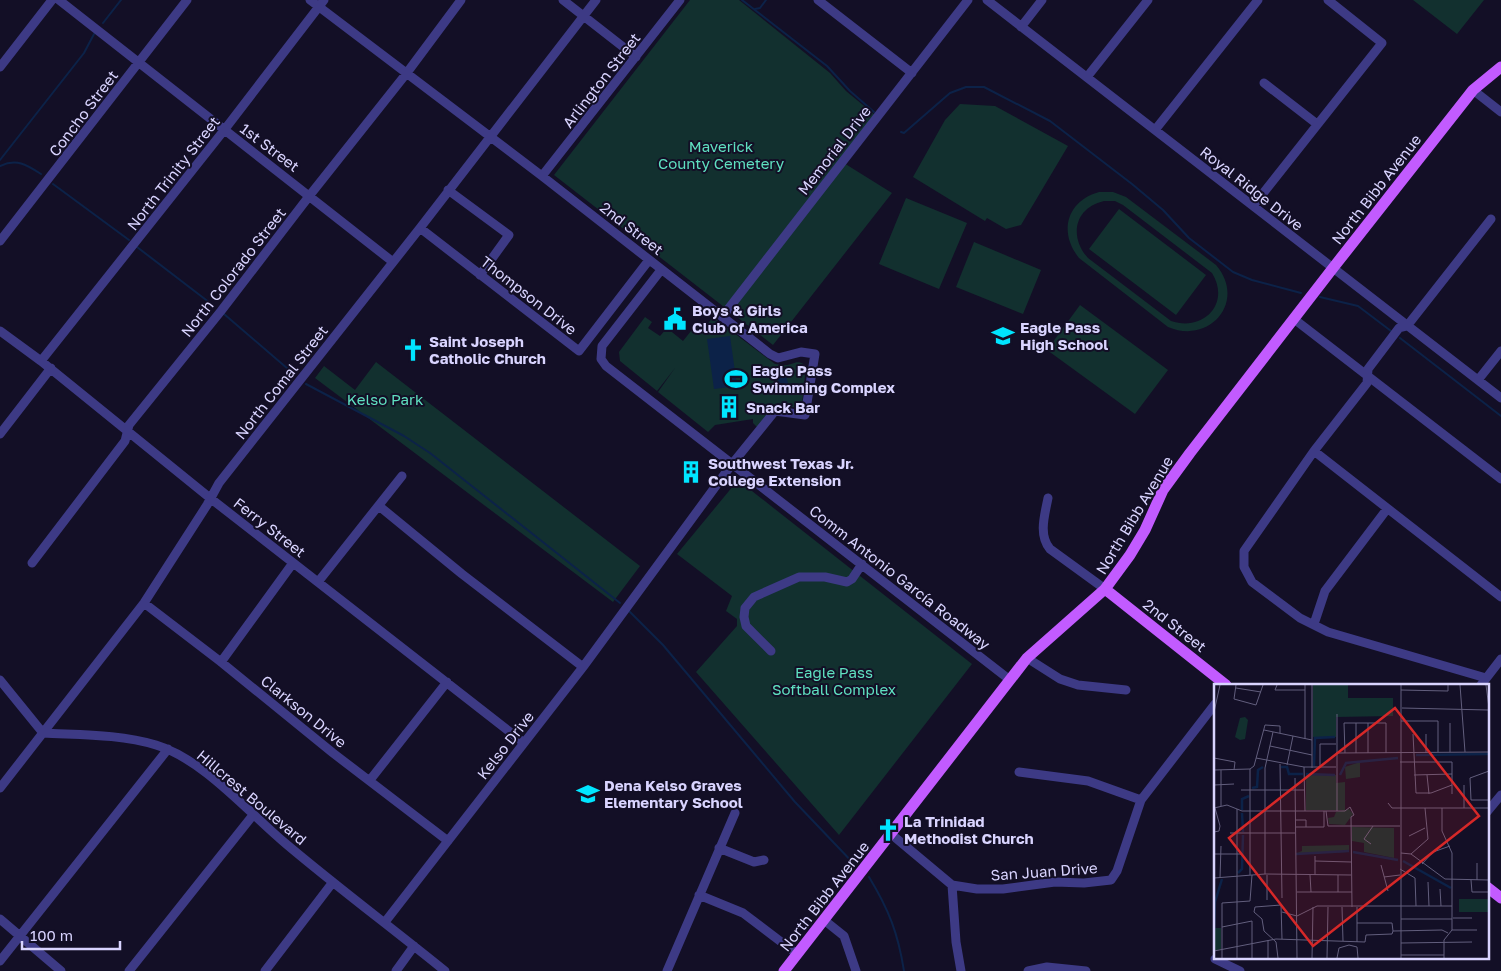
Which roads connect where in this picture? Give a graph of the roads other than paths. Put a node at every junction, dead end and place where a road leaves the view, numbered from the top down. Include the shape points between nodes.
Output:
1 (52, 0) edge
2 (59, 0) edge
3 (187, 0) edge
4 (310, 0) edge
5 (461, 0) edge
6 (564, 0) edge
7 (596, 0) edge
8 (680, 0) edge
9 (968, 0) edge
10 (987, 0) edge
11 (1042, 0) edge
12 (1148, 0) edge
13 (1258, 0) edge
14 (1328, 0) edge
15 (821, 1) edge
16 (321, 3) edge
17 (584, 16) junction
18 (1021, 27) junction
19 (636, 57) junction
20 (139, 62) junction
21 (0, 67) edge
22 (1501, 67) edge
23 (912, 73) junction
24 (406, 74) junction
25 (1086, 77) junction
26 (1264, 83) dead end
27 (1473, 90) junction
28 (1501, 112) edge
29 (1318, 124) junction
30 (225, 129) junction
31 (1155, 130) junction
32 (490, 138) junction
33 (542, 176) junction
34 (448, 190) junction
35 (310, 194) junction
36 (1253, 206) junction
37 (1491, 219) dead end
38 (420, 228) junction
39 (0, 241) edge
40 (649, 260) junction
41 (393, 262) junction
42 (1332, 268) junction
43 (661, 270) junction
44 (480, 275) junction
45 (722, 317) junction
46 (1294, 319) junction
47 (1408, 326) junction
48 (0, 331) edge
49 (1501, 351) edge
50 (41, 361) junction
51 (51, 368) junction
52 (1368, 376) junction
53 (1478, 380) junction
54 (1501, 398) edge
55 (127, 432) junction
56 (0, 434) edge
57 (1314, 451) junction
58 (732, 464) junction
59 (402, 476) dead end
60 (1501, 478) edge
61 (210, 498) junction
62 (1048, 498) dead end
63 (379, 506) junction
64 (1387, 509) junction
65 (293, 562) junction
66 (32, 563) dead end
67 (862, 564) junction
68 (318, 582) junction
69 (1105, 589) junction
70 (1501, 597) edge
71 (144, 603) junction
72 (1314, 624) junction
73 (771, 651) dead end
74 (1027, 658) junction
75 (1501, 659) edge
76 (221, 662) junction
77 (583, 667) junction
78 (0, 680) edge
79 (1010, 680) junction
80 (1484, 681) edge
81 (446, 682) junction
82 (1225, 684) edge
83 (1126, 690) dead end
84 (1214, 705) edge
85 (43, 733) junction
86 (524, 743) junction
87 (168, 749) junction
88 (1019, 772) dead end
89 (370, 780) junction
90 (0, 788) edge
91 (1501, 795) edge
92 (1141, 800) junction
93 (1488, 811) edge
94 (734, 813) dead end
95 (252, 814) junction
96 (891, 834) junction
97 (448, 841) junction
98 (719, 848) junction
99 (764, 860) dead end
100 (333, 882) junction
101 (952, 885) junction
102 (1488, 889) edge
103 (700, 895) junction
104 (1501, 898) edge
105 (0, 919) edge
106 (824, 920) junction
107 (385, 922) junction
108 (20, 936) junction
109 (414, 946) junction
110 (797, 954) junction
111 (1216, 958) edge
112 (0, 961) edge
113 (62, 971) edge
114 (129, 971) edge
115 (265, 971) edge
116 (396, 971) edge
117 (445, 971) edge
118 (667, 971) edge
119 (784, 971) edge
120 (856, 971) edge
121 (961, 971) edge
122 (1028, 971) edge
123 (1086, 971) edge
124 (1216, 971) edge
125 (1240, 971) edge

1 - 21 street
2 - 20 street, 1st Street
3 - 20 street, Concho Street
4 - 16 street, 2nd Street
5 - 24 street, North Colorado Street
6 - 17 street
7 - 17 street, North Comal Street
8 - 19 street, Arlington Street
9 - 23 street, Memorial Drive
10 - 18 street, Royal Ridge Drive
11 - 18 street
12 - 25 street
13 - 31 street
14 - 29 street via 1382,43
15 - 23 street
16 - 24 street, 2nd Street
16 - 30 street, North Trinity Street
17 - 19 street
17 - 32 street, North Comal Street
18 - 25 street, Royal Ridge Drive
19 - 33 street, Arlington Street
20 - 30 street, 1st Street
20 - 39 street, Concho Street
22 - 27 main road, North Bibb Avenue
23 - 45 street, Memorial Drive
24 - 32 street, 2nd Street
24 - 35 street, North Colorado Street
25 - 31 street, Royal Ridge Drive
26 - 29 street
27 - 28 street
27 - 42 main road, North Bibb Avenue
29 - 36 street
30 - 35 street, 1st Street
30 - 50 street, North Trinity Street
31 - 36 street, Royal Ridge Drive
32 - 33 street, 2nd Street
32 - 34 street, North Comal Street
33 - 40 street, 2nd Street
34 - 38 street, North Comal Street
34 - 44 street via 509,235
35 - 41 street, 1st Street
35 - 55 street, North Colorado Street via 129,425
36 - 42 street, Royal Ridge Drive
37 - 47 street
38 - 41 street, North Comal Street
38 - 44 street, Thompson Drive
40 - 43 street, 2nd Street
40 - 44 street, Thompson Drive via 579,351
41 - 61 street, North Comal Street
42 - 46 main road, North Bibb Avenue
42 - 47 street, Royal Ridge Drive
43 - 45 street, 2nd Street
43 - 58 street, Comm Antonio García Roadway via 602,346 601,359
45 - 58 street, 2nd Street via 774,356 782,358 801,352 815,354 805,415 775,411
46 - 52 street
46 - 69 main road, North Bibb Avenue via 1163,490 1145,530
47 - 52 street via 1399,328 1368,369
47 - 53 street, Royal Ridge Drive
48 - 50 street, Ferry Street
49 - 53 street
50 - 51 street, Ferry Street
51 - 55 street, Ferry Street
51 - 56 street
52 - 57 street via 1367,384
52 - 60 street
53 - 54 street, Royal Ridge Drive
55 - 61 street, Ferry Street
55 - 66 street, North Colorado Street via 125,441
57 - 64 street
57 - 72 street via 1244,551 1244,567 1252,582 1300,618
58 - 67 street, Comm Antonio García Roadway
58 - 77 street, Kelso Drive
59 - 63 street
61 - 65 street, Ferry Street
61 - 71 street, North Comal Street
62 - 69 street via 1044,541 1050,549
63 - 68 street
63 - 77 street
64 - 70 street
64 - 72 street via 1325,591
65 - 68 street, Ferry Street
65 - 76 street
67 - 73 street via 847,582 825,577 799,577 754,597 744,608 746,626
67 - 79 street, Comm Antonio García Roadway
68 - 81 street, Ferry Street
69 - 74 main road, North Bibb Avenue
69 - 82 main road, 2nd Street
71 - 76 street, Clarkson Drive
71 - 85 street, North Comal Street
72 - 80 street via 1328,632
74 - 79 main road, North Bibb Avenue
74 - 83 street via 1060,679 1078,685
75 - 80 street
76 - 89 street, Clarkson Drive
77 - 86 street, Kelso Drive
78 - 85 street
79 - 96 main road, North Bibb Avenue
81 - 86 street, Ferry Street
81 - 89 street
84 - 92 street, San Juan Drive
85 - 87 street, Hillcrest Boulevard via 106,736
85 - 90 street, North Comal Street
86 - 97 street, Kelso Drive
87 - 95 street, Hillcrest Boulevard via 211,778
87 - 108 street
88 - 92 street via 1088,781
89 - 97 street, Clarkson Drive
91 - 93 street
92 - 101 street, San Juan Drive via 1111,880 1055,882 1003,889
94 - 98 street
95 - 100 street, Hillcrest Boulevard
95 - 114 street
96 - 101 street
96 - 106 main road, North Bibb Avenue
97 - 107 street, Kelso Drive
98 - 99 street via 754,862
98 - 103 street
100 - 107 street, Hillcrest Boulevard
100 - 115 street
101 - 121 street
102 - 104 main road
103 - 110 street via 743,913
103 - 118 street
105 - 108 street
106 - 110 main road, North Bibb Avenue
106 - 120 street via 844,936
107 - 109 street, Hillcrest Boulevard
108 - 112 street
108 - 113 street
109 - 116 street
109 - 117 street, Hillcrest Boulevard
110 - 119 main road, North Bibb Avenue
111 - 124 street
111 - 125 street
122 - 123 street via 1047,967

